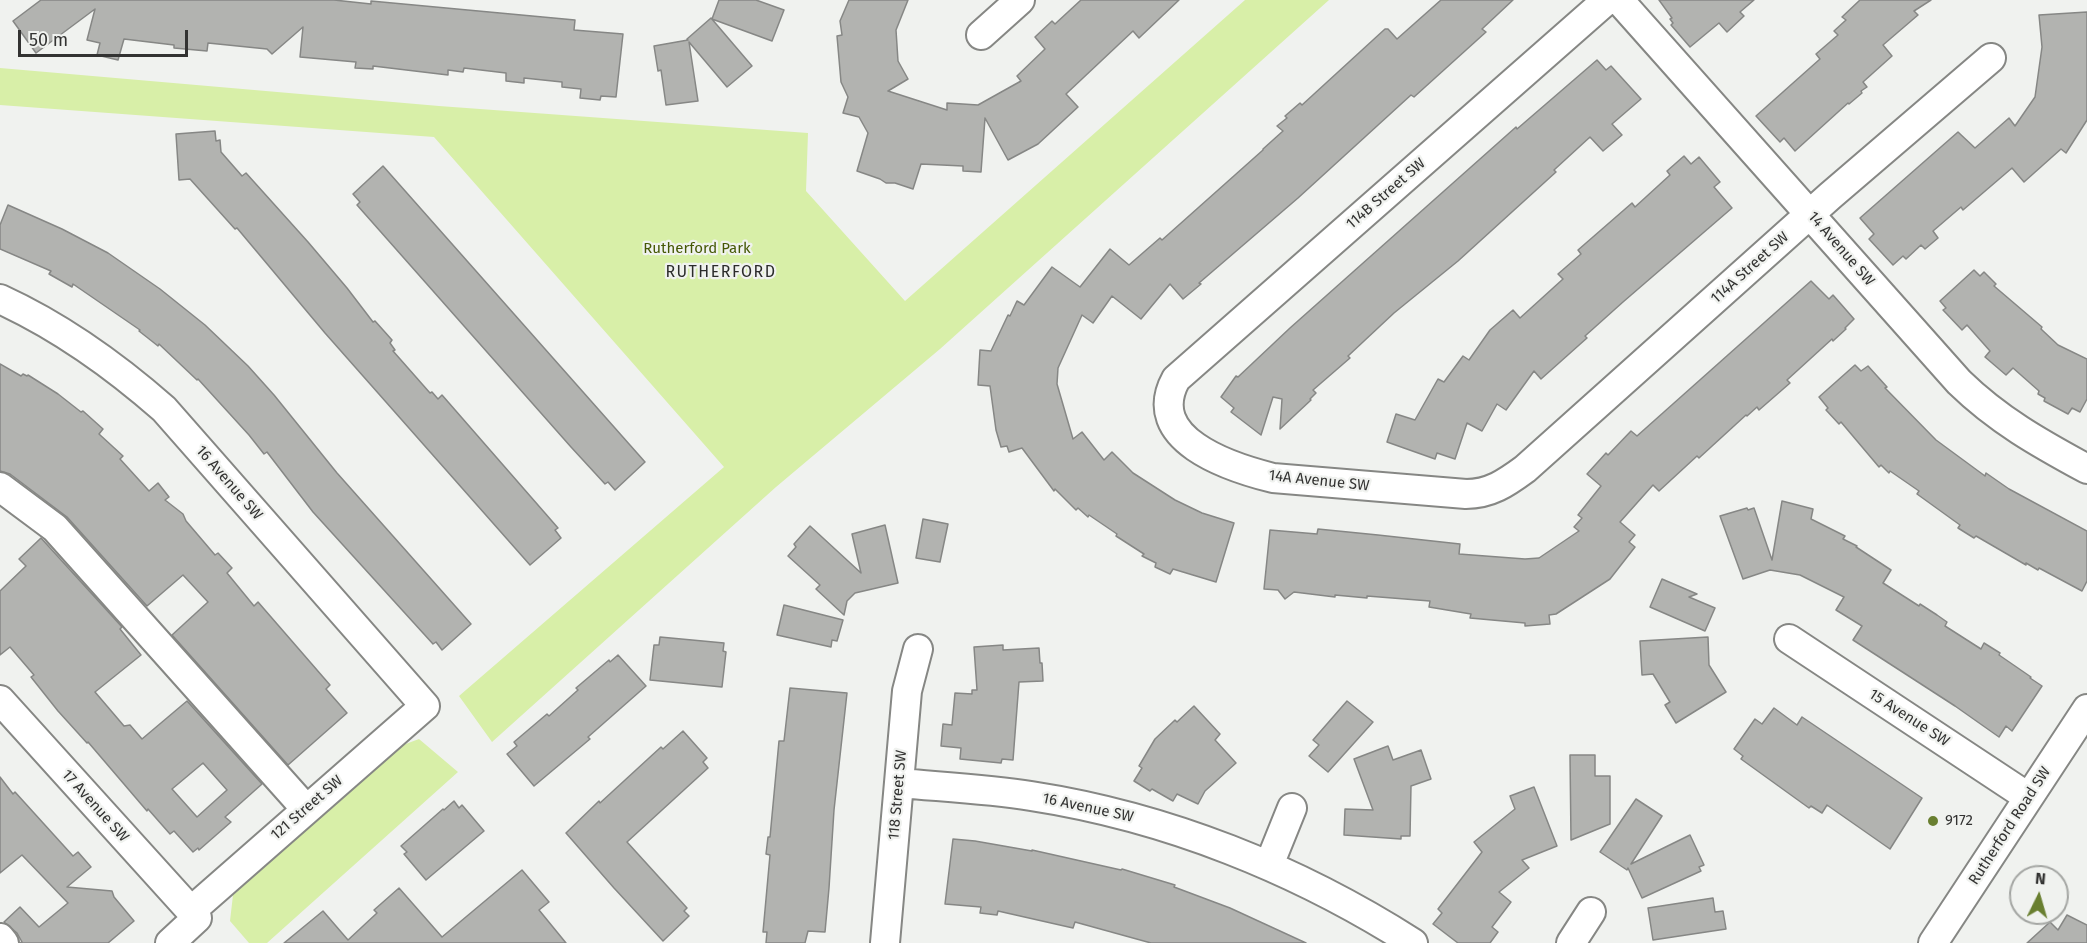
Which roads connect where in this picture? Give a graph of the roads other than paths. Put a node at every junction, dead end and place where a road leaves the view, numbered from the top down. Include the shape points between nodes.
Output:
1 (1020, 0) edge
2 (1607, 0) edge
3 (1619, 0) edge
4 (981, 35) dead end
5 (1991, 58) dead end
6 (1810, 214) junction
7 (0, 299) edge
8 (1169, 392) joint
9 (2087, 469) edge
10 (1511, 479) joint
11 (0, 487) edge
12 (1789, 639) dead end
13 (918, 649) dead end
14 (0, 700) edge
15 (424, 706) joint
16 (2087, 709) edge
17 (899, 783) junction
18 (2028, 797) junction
19 (1292, 808) dead end
20 (306, 809) junction
21 (1269, 865) junction
22 (1592, 912) dead end
23 (194, 915) junction
24 (0, 938) edge
25 (4, 943) edge
26 (170, 943) edge
27 (885, 943) edge
28 (1413, 943) edge
29 (1571, 943) edge
30 (1933, 943) edge

1 - 4 street
2 - 8 street, 114B Street SW via 1185,369
3 - 6 street, 14 Avenue SW
5 - 6 street, 114A Street SW
6 - 9 street, 14 Avenue SW via 1977,400 2022,432
6 - 10 street, 114A Street SW
7 - 15 street, 16 Avenue SW via 99,356 164,409
8 - 10 street, 14A Avenue SW via 1168,407 1175,427 1206,454 1248,472 1273,478 1466,494 1490,491
11 - 20 street via 55,528
12 - 18 street, 15 Avenue SW
13 - 17 street, 118 Street SW via 907,691
14 - 23 street, 17 Avenue SW
15 - 20 street, 121 Street SW
16 - 18 street, Rutherford Road SW
17 - 21 street, 16 Avenue SW via 1001,792 1094,808 1178,831
17 - 27 street, 118 Street SW
18 - 30 street, Rutherford Road SW
19 - 21 street
20 - 23 street, 121 Street SW
21 - 28 street, 16 Avenue SW
22 - 29 street
23 - 26 street, 121 Street SW
24 - 25 street

